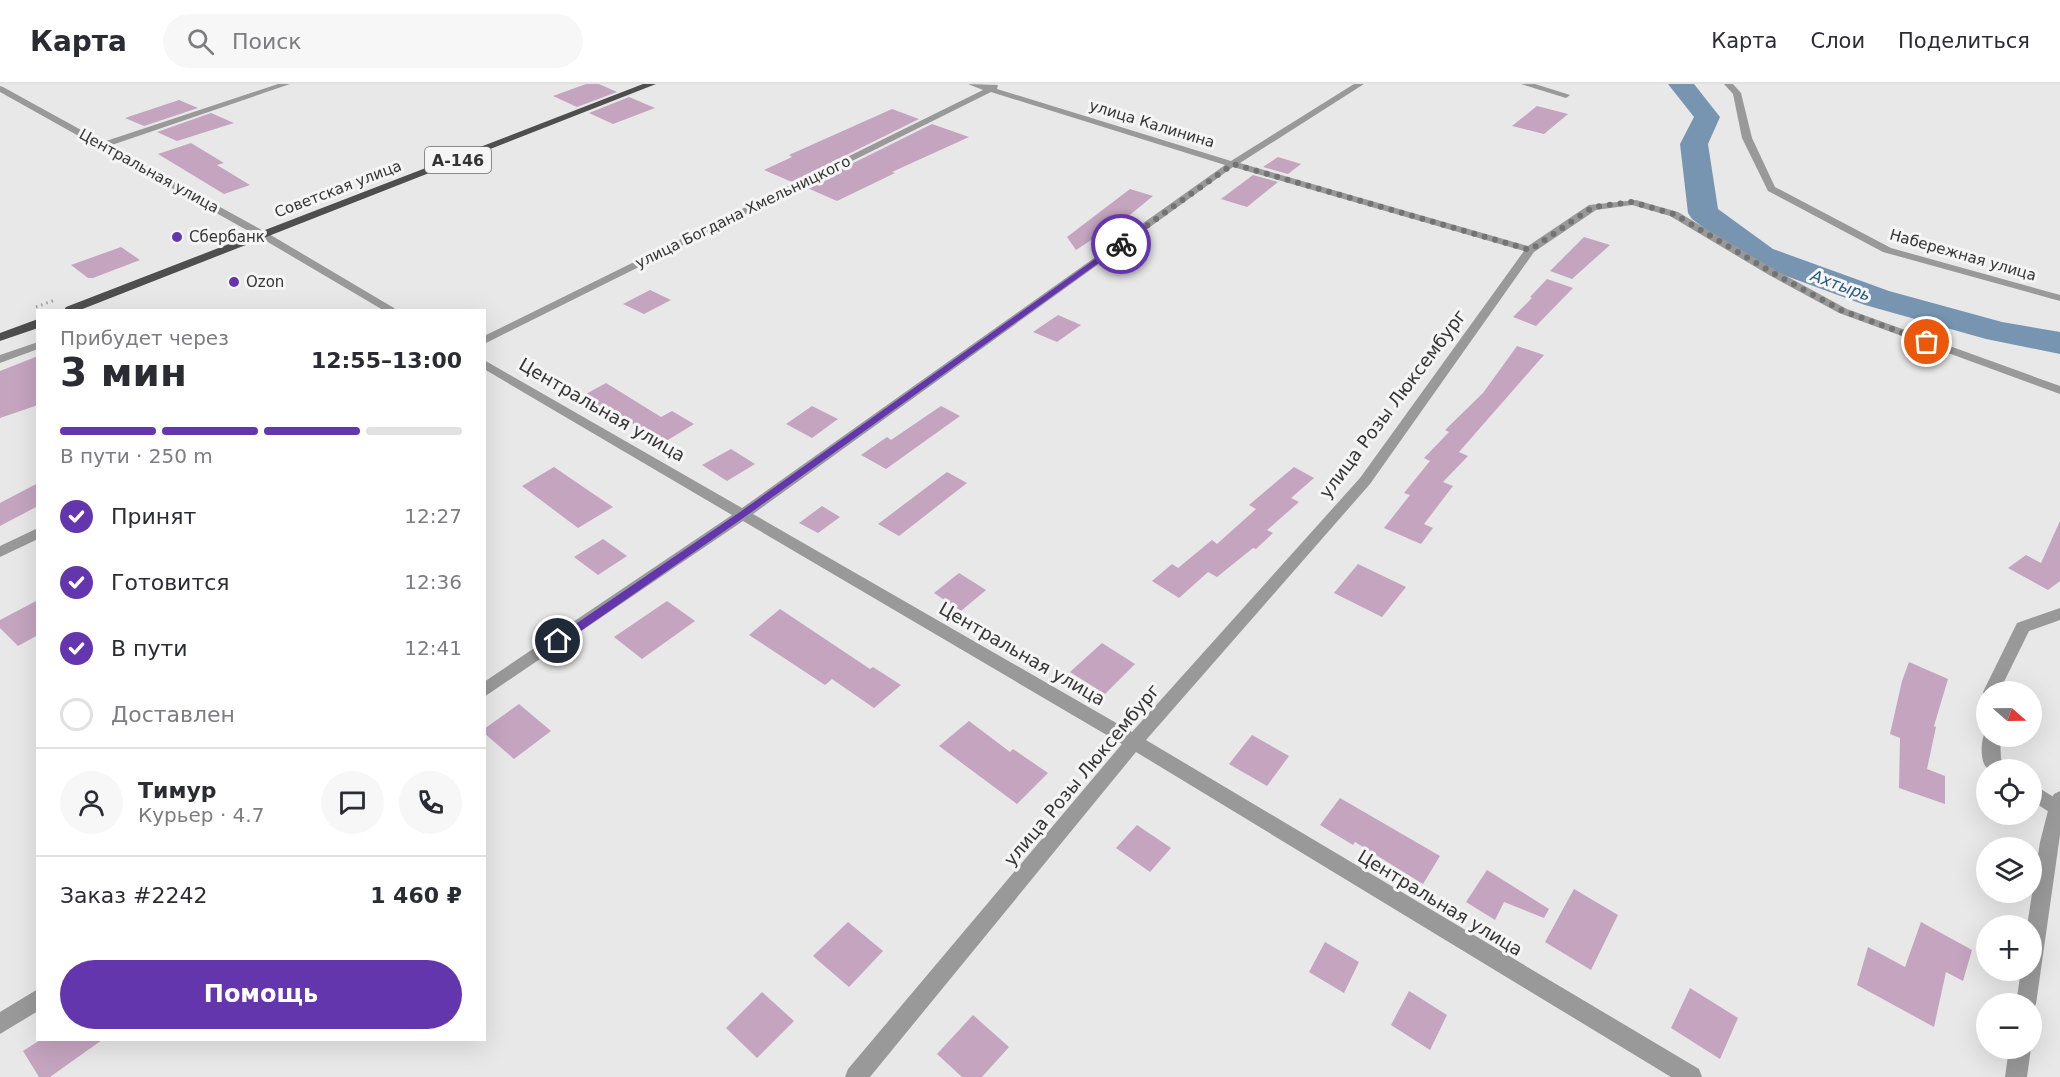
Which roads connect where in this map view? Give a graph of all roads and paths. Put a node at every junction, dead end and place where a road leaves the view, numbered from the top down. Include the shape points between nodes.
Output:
1 (286, 84) edge
2 (651, 84) edge
3 (972, 84) edge
4 (1001, 84) edge
5 (1360, 84) edge
6 (1525, 84) edge
7 (1728, 84) edge
8 (0, 89) edge
9 (990, 89) junction
10 (1566, 94) dead end
11 (104, 145) junction
12 (1233, 164) junction
13 (266, 236) junction
14 (1530, 250) junction
15 (2060, 298) edge
16 (73, 309) edge
17 (388, 309) edge
18 (36, 324) edge
19 (0, 337) edge
20 (486, 340) edge
21 (36, 346) edge
22 (0, 359) edge
23 (486, 365) edge
24 (2060, 390) edge
25 (743, 514) junction
26 (36, 534) edge
27 (0, 552) edge
28 (2060, 614) edge
29 (1996, 681) edge
30 (486, 691) edge
31 (1134, 742) junction
32 (2042, 796) edge
33 (2059, 804) edge
34 (2039, 915) edge
35 (36, 1000) edge
36 (0, 1024) edge
37 (2018, 1059) edge
38 (856, 1077) edge
39 (1691, 1077) edge
40 (2016, 1077) edge

1 - 11 street
2 - 13 highway, Советская улица / А-146
3 - 9 street, улица Калинина
4 - 9 street, улица Богдана Хмельницкого
5 - 12 street
6 - 10 street
7 - 15 street, Набережная улица via 1737,93 1747,138 1771,189 1887,250
8 - 11 street, Центральная улица
9 - 12 street, улица Калинина
9 - 20 street, улица Богдана Хмельницкого
11 - 13 street, Центральная улица
12 - 14 street, улица Калинина
12 - 25 street
13 - 16 highway, Советская улица / А-146
13 - 17 street, Центральная улица
14 - 24 street, улица Розы Люксембург via 1593,207 1632,202 1674,214 1843,311
14 - 31 street, улица Розы Люксембург via 1365,481
18 - 19 highway
21 - 22 street
23 - 25 street, Центральная улица
25 - 30 street
25 - 31 street, Центральная улица
26 - 27 street
28 - 29 street via 2023,627
31 - 38 street, улица Розы Люксембург
31 - 39 street, Центральная улица
32 - 33 street
33 - 34 street via 2049,842
35 - 36 street
37 - 40 street

